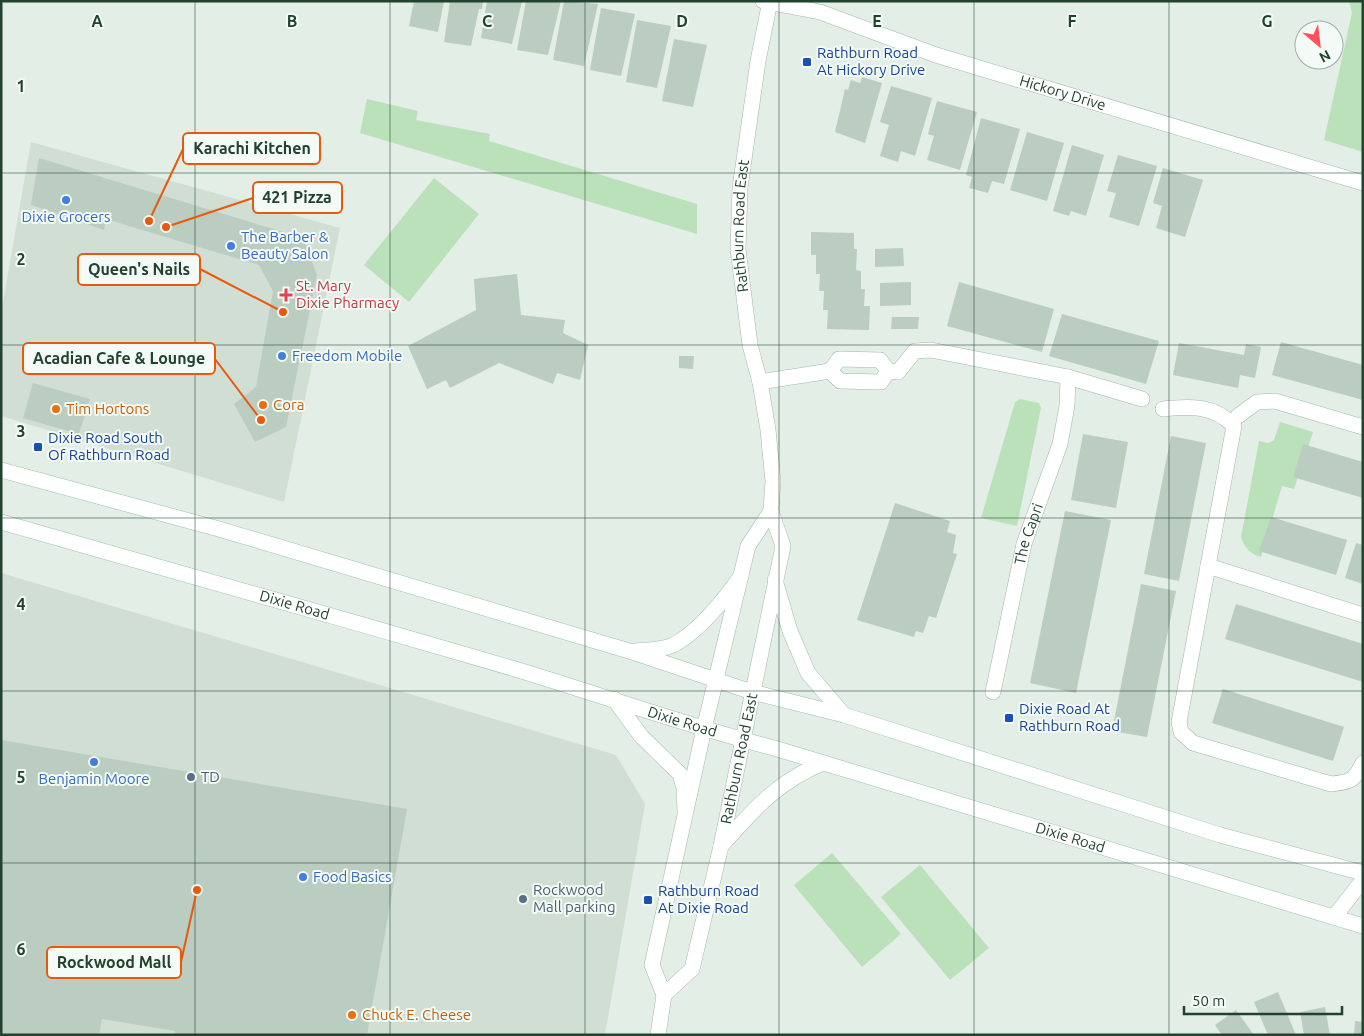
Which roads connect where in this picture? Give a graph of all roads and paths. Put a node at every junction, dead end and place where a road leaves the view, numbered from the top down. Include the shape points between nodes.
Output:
1 (767, 2) edge
2 (1363, 183) edge
3 (830, 371) junction
4 (888, 371) junction
5 (1068, 377) junction
6 (760, 382) junction
7 (1142, 399) dead end
8 (1163, 409) dead end
9 (1238, 416) dead end
10 (1363, 427) edge
11 (1, 470) edge
12 (771, 511) junction
13 (1, 522) edge
14 (1208, 566) junction
15 (741, 576) junction
16 (775, 580) junction
17 (1363, 615) edge
18 (629, 651) junction
19 (715, 680) junction
20 (752, 692) junction
21 (994, 692) dead end
22 (614, 699) junction
23 (844, 715) junction
24 (704, 729) junction
25 (742, 740) junction
26 (823, 763) junction
27 (1363, 763) edge
28 (685, 812) junction
29 (721, 846) junction
30 (1363, 873) edge
31 (1363, 880) edge
32 (1334, 917) junction
33 (1363, 926) edge
34 (664, 996) junction
35 (658, 1035) edge

1 - 2 street, Hickory Drive via 820,12 936,55
1 - 6 street, Rathburn Road East via 740,188 738,249 747,328
3 - 4 street via 840,381 870,382 880,382
3 - 4 street via 839,360 856,358 880,360
3 - 6 street
4 - 5 street via 898,372 915,351 931,350
5 - 7 street
5 - 21 street, The Capri via 1060,444 1024,544
6 - 12 street, Rathburn Road East via 773,481
8 - 14 street via 1198,406 1226,418 1234,426
9 - 10 street via 1256,402 1275,401
11 - 18 street via 219,529
12 - 15 street, Rathburn Road East via 748,546
12 - 16 street, Rathburn Road East via 782,546
13 - 22 street, Dixie Road
14 - 17 street
14 - 27 street via 1179,722 1181,732 1193,743 1331,784 1348,782 1356,776
15 - 18 street via 710,615 674,644
15 - 19 street, Rathburn Road East
16 - 20 street, Rathburn Road East
16 - 23 street via 790,631 808,673
18 - 19 street
19 - 20 street
19 - 24 street, Rathburn Road East
20 - 23 street
20 - 25 street, Rathburn Road East
22 - 24 street, Dixie Road
22 - 28 street via 642,736 680,774
23 - 30 street via 1220,835
24 - 25 street, Dixie Road
24 - 28 street, Rathburn Road East
25 - 26 street, Dixie Road
25 - 29 street, Rathburn Road East
26 - 29 street via 800,772 779,786
26 - 32 street, Dixie Road
28 - 34 street, Rathburn Road East via 652,965
29 - 34 street, Rathburn Road East via 692,969
31 - 32 street
32 - 33 street, Dixie Road
34 - 35 street, Rathburn Road East

